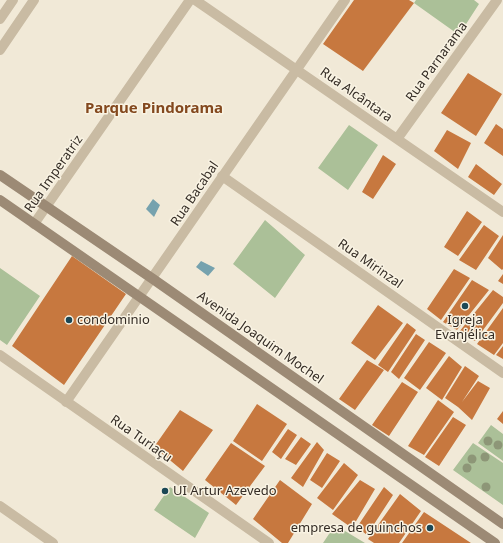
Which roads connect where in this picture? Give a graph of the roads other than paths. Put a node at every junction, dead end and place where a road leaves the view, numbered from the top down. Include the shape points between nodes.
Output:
1 (13, 0) edge
2 (34, 0) edge
3 (190, 0) edge
4 (195, 0) edge
5 (345, 0) edge
6 (497, 0) edge
7 (0, 19) edge
8 (0, 50) edge
9 (296, 70) junction
10 (397, 139) junction
11 (0, 176) edge
12 (222, 176) junction
13 (0, 200) edge
14 (46, 208) junction
15 (503, 212) edge
16 (34, 224) junction
17 (153, 279) junction
18 (140, 298) junction
19 (0, 355) edge
20 (503, 373) edge
21 (66, 402) junction
22 (0, 506) edge
23 (503, 524) edge
24 (53, 543) edge
25 (269, 543) edge
26 (495, 543) edge

1 - 7 street
2 - 8 street
3 - 14 street, Rua Imperatriz
4 - 9 street, Rua Alcântara
5 - 9 street, Rua Bacabal
6 - 10 street, Rua Parnarama
9 - 10 street, Rua Alcântara
9 - 12 street, Rua Bacabal
10 - 15 street, Rua Alcântara
11 - 14 street, Avenida Joaquim Mochel
12 - 17 street, Rua Bacabal
12 - 20 street, Rua Mirinzal
13 - 16 street
14 - 16 street, Rua Imperatriz
14 - 17 street, Avenida Joaquim Mochel
16 - 18 street
17 - 18 street, Rua Bacabal
17 - 23 street, Avenida Joaquim Mochel
18 - 21 street, Rua Bacabal
18 - 26 street
19 - 21 street, Rua Turiaçu
21 - 25 street, Rua Turiaçu
22 - 24 street

